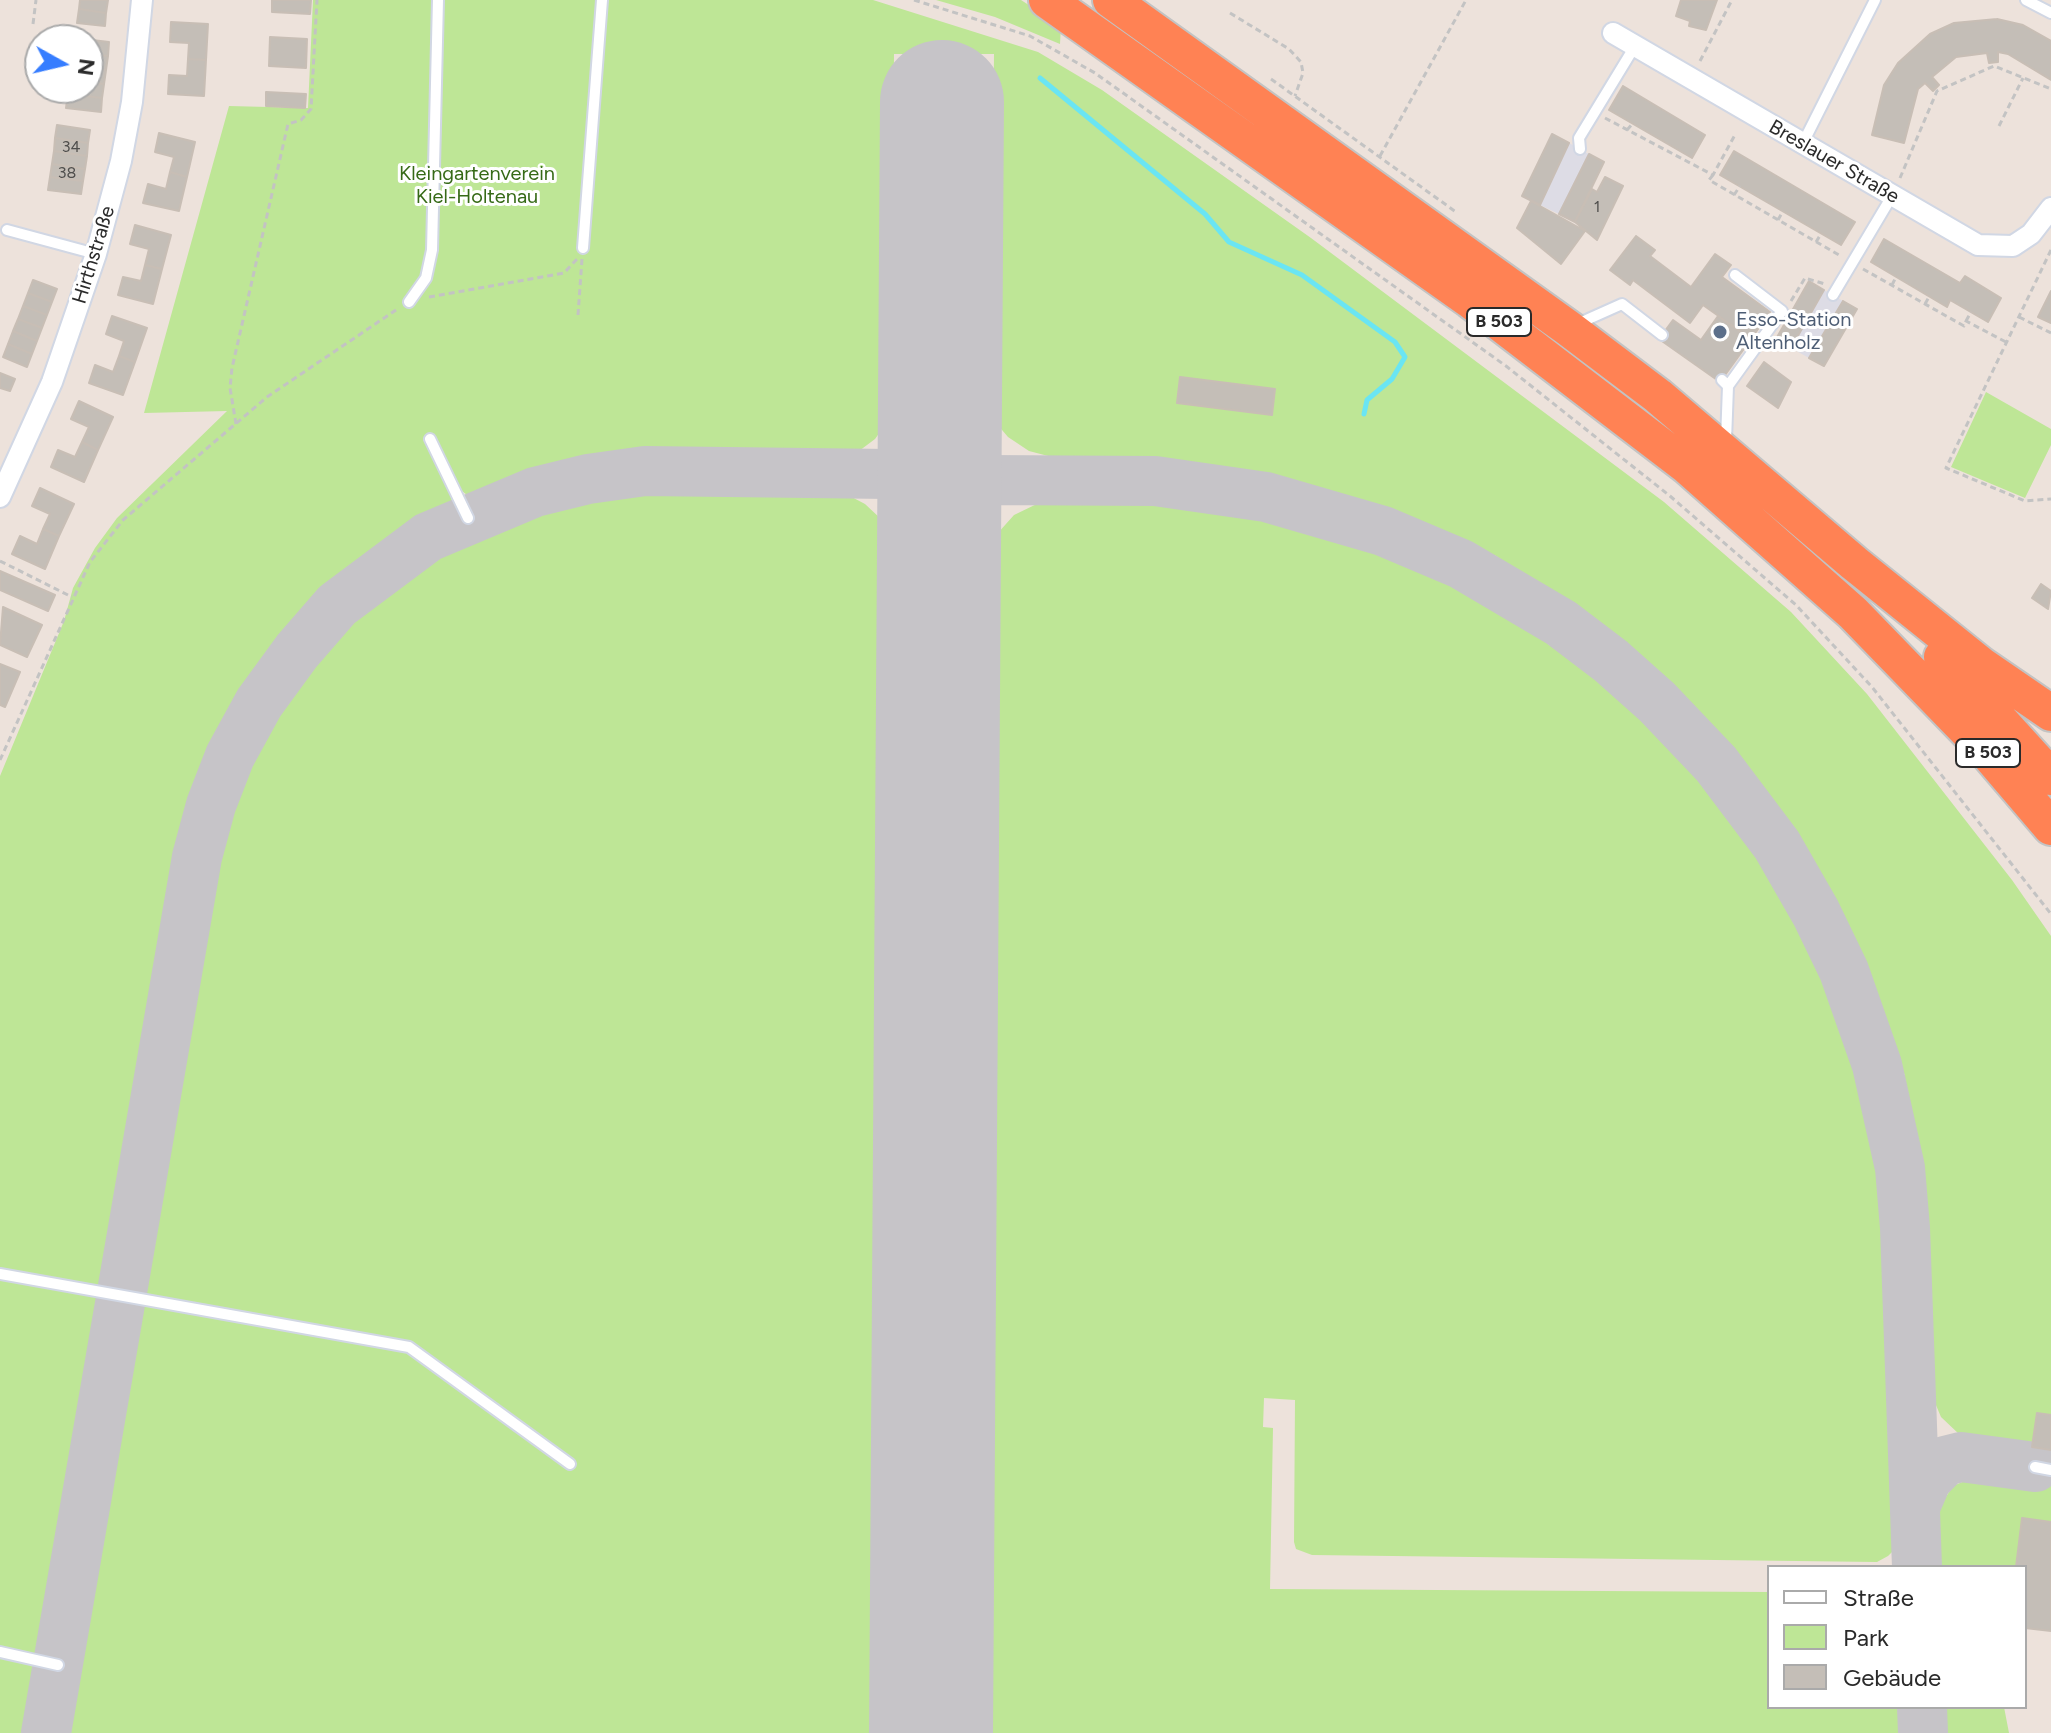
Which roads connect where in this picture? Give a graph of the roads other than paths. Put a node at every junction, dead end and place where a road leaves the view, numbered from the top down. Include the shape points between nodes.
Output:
1 (142, 0) edge
2 (438, 0) edge
3 (602, 0) edge
4 (1047, 0) edge
5 (1111, 0) edge
6 (1875, 0) edge
7 (2026, 0) edge
8 (2051, 13) edge
9 (1613, 33) dead end
10 (1635, 46) junction
11 (1802, 145) junction
12 (1580, 149) dead end
13 (1892, 196) junction
14 (2051, 208) edge
15 (7, 230) dead end
16 (583, 248) road end
17 (96, 254) junction
18 (1735, 275) dead end
19 (1834, 292) road end
20 (409, 302) road end
21 (1568, 328) junction
22 (1662, 335) dead end
23 (430, 439) dead end
24 (1725, 451) junction
25 (0, 497) edge
26 (468, 518) dead end
27 (1854, 563) junction
28 (2051, 713) edge
29 (2051, 777) edge
30 (2051, 827) edge
31 (0, 1274) edge
32 (570, 1464) dead end
33 (2035, 1467) dead end
34 (2051, 1470) edge
35 (0, 1652) edge
36 (58, 1665) dead end

1 - 17 street, Hirthstraße via 132,102
2 - 20 lane via 432,250 426,278
3 - 16 lane
4 - 30 highway, B 503 via 1470,300 1687,466 1853,613 1981,745
5 - 21 highway, B 503
6 - 11 lane
7 - 8 lane
9 - 10 street, Breslauer Straße
10 - 11 street, Breslauer Straße
10 - 12 lane via 1579,138
11 - 13 street, Breslauer Straße
13 - 14 street, Breslauer Straße via 1978,245 2013,246 2031,234
13 - 19 lane
15 - 17 lane
17 - 25 street, Hirthstraße via 52,382
18 - 24 lane via 1782,311 1725,383
21 - 22 lane via 1622,304
21 - 24 highway, B 503
23 - 26 lane
24 - 27 highway, B 503
27 - 28 highway via 1981,665
27 - 29 highway, B 503
31 - 32 lane via 409,1347
33 - 34 lane
35 - 36 lane

